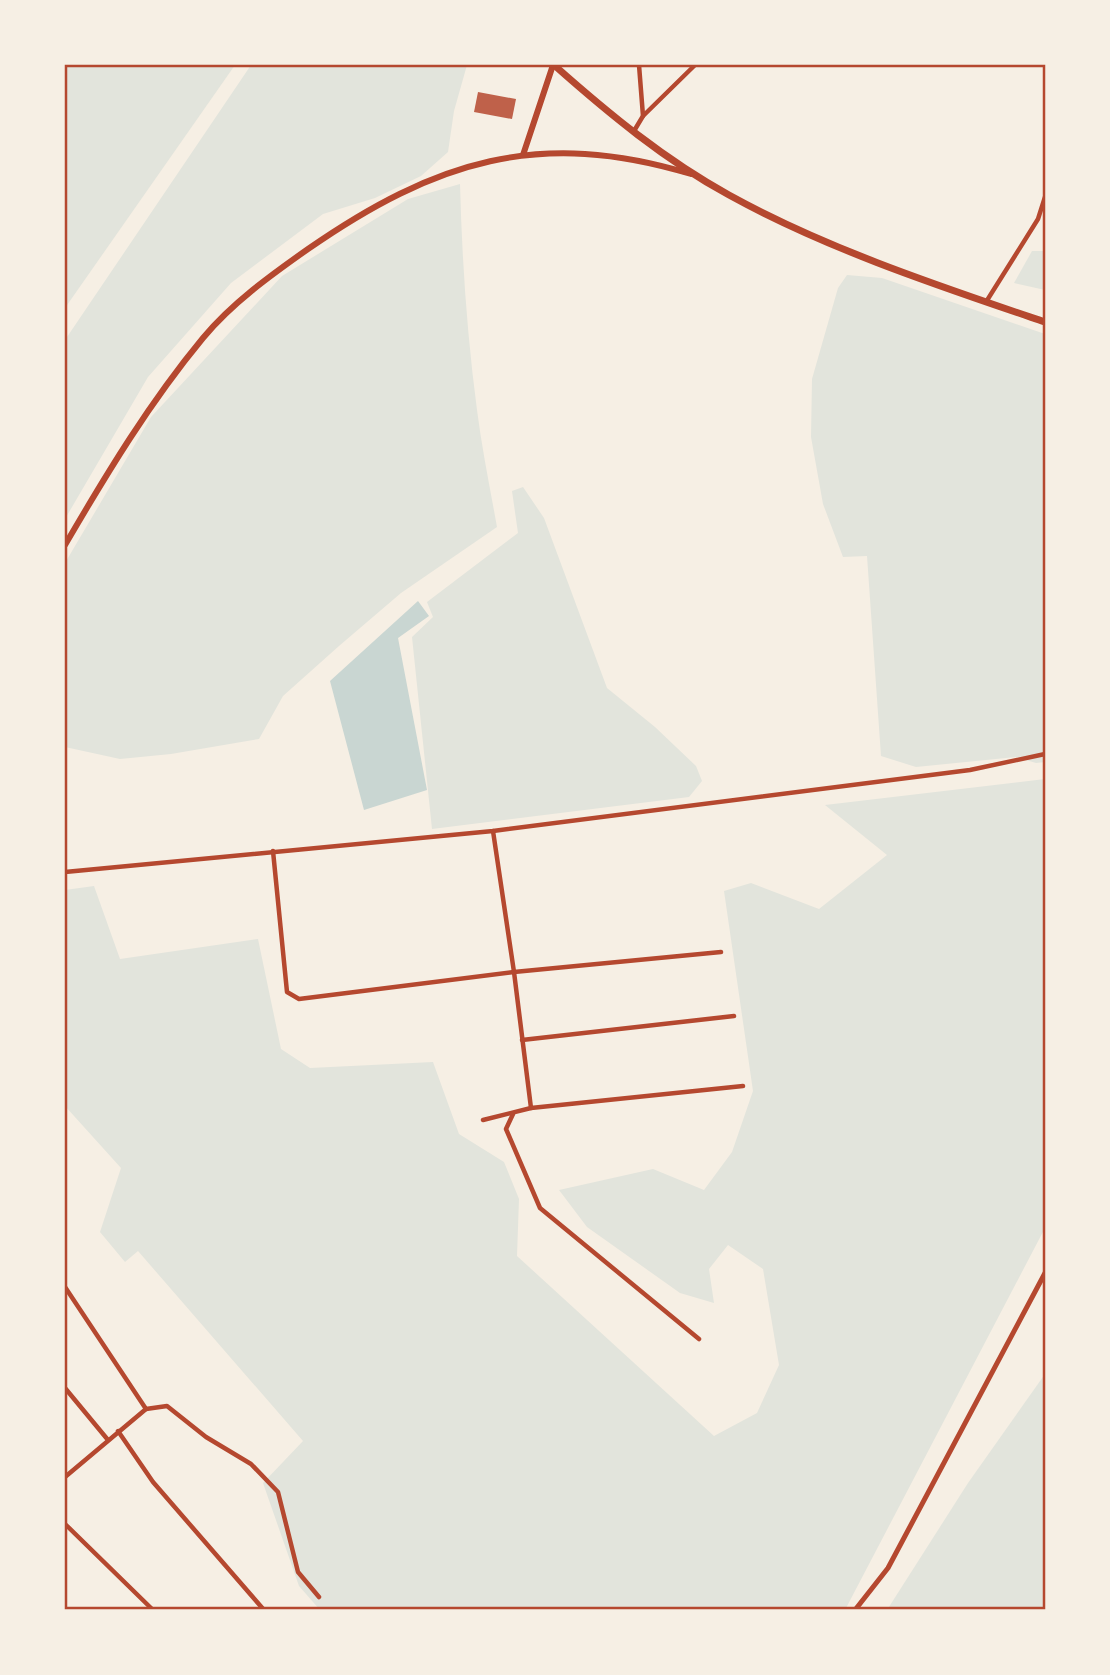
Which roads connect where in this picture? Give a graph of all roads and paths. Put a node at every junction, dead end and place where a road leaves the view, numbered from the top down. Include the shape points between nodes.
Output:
1 (553, 65) edge
2 (639, 65) edge
3 (695, 65) edge
4 (643, 116) junction
5 (634, 133) junction
6 (523, 155) junction
7 (696, 176) junction
8 (1045, 197) edge
9 (986, 302) junction
10 (1045, 322) edge
11 (65, 545) edge
12 (1045, 754) edge
13 (493, 831) junction
14 (273, 851) junction
15 (65, 872) edge
16 (721, 952) dead end
17 (514, 972) junction
18 (734, 1016) dead end
19 (522, 1040) junction
20 (743, 1086) dead end
21 (531, 1108) junction
22 (513, 1114) junction
23 (483, 1120) dead end
24 (1045, 1273) edge
25 (65, 1287) edge
26 (699, 1339) dead end
27 (65, 1388) edge
28 (146, 1409) junction
29 (118, 1431) junction
30 (108, 1440) junction
31 (65, 1477) edge
32 (65, 1524) edge
33 (319, 1597) dead end
34 (153, 1610) edge
35 (264, 1610) edge
36 (855, 1610) edge

1 - 5 main road
1 - 6 main road
2 - 4 street
3 - 4 street
4 - 5 street
5 - 7 main road
6 - 7 main road via 605,154
6 - 11 main road via 476,164 406,190 343,225 242,300 205,336 147,411
7 - 9 main road via 780,221
8 - 9 street via 1038,219
9 - 10 main road
12 - 13 street via 970,770
13 - 14 street
13 - 17 street
14 - 15 street
14 - 17 street via 287,992 299,999
16 - 17 street
17 - 19 street
18 - 19 street
19 - 21 street
20 - 21 street
21 - 22 street
22 - 23 street
22 - 26 street via 506,1129 540,1208
24 - 36 street via 888,1568
25 - 28 street
27 - 30 street
28 - 29 street
28 - 33 street via 167,1406 251,1464 278,1492 298,1572
29 - 30 street
29 - 35 street via 153,1482
30 - 31 street
32 - 34 street

